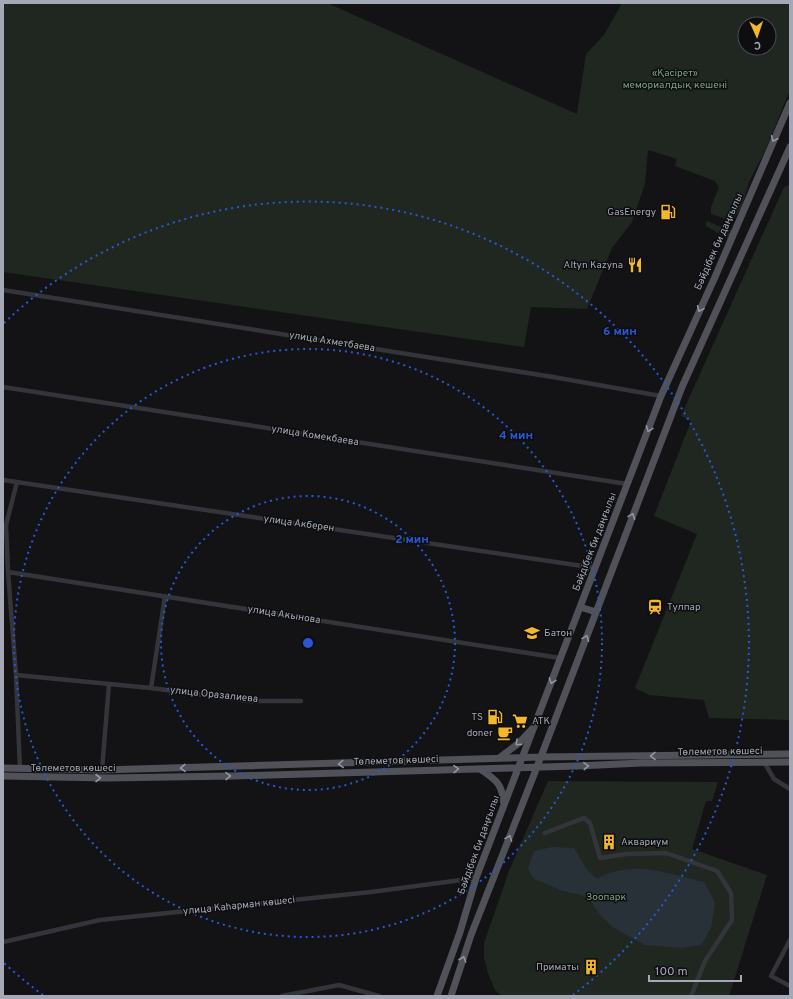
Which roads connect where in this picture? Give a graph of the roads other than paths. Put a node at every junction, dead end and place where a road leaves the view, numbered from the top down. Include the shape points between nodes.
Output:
1 (790, 103) edge
2 (790, 147) edge
3 (3, 290) edge
4 (3, 387) edge
5 (661, 396) junction
6 (3, 480) edge
7 (17, 482) junction
8 (627, 484) junction
9 (596, 568) junction
10 (8, 572) junction
11 (165, 596) junction
12 (580, 607) junction
13 (596, 612) junction
14 (560, 658) junction
15 (16, 675) junction
16 (109, 684) junction
17 (151, 688) junction
18 (302, 700) dead end
19 (536, 725) junction
20 (790, 754) edge
21 (541, 757) junction
22 (498, 758) junction
23 (523, 758) junction
24 (764, 762) junction
25 (790, 762) edge
26 (537, 767) junction
27 (3, 768) edge
28 (519, 768) junction
29 (20, 769) junction
30 (479, 769) junction
31 (102, 770) junction
32 (3, 776) edge
33 (790, 790) edge
34 (505, 805) junction
35 (545, 833) dead end
36 (476, 878) junction
37 (790, 940) edge
38 (3, 942) edge
39 (790, 986) edge
40 (282, 996) edge
41 (379, 996) edge
42 (438, 996) edge
43 (451, 996) edge
44 (691, 996) edge

1 -> 5 main road, Бәйдібек би даңғылы
13 -> 2 main road via 682,387
3 - 5 street, улица Ахметбаева
4 - 8 street, улица Комекбаева
5 -> 8 main road, Бәйдібек би даңғылы
6 - 7 street, улица Акберен
7 - 9 street, улица Акберен
7 - 10 street via 6,525
8 - 9 main road, Бәйдібек би даңғылы
9 - 12 main road, Бәйдібек би даңғылы
10 - 11 street, улица Акынова
10 - 15 street
11 - 14 street, улица Акынова
11 - 17 street
12 - 13 main road
12 - 14 main road, Бәйдібек би даңғылы
21 -> 13 main road
14 -> 19 main road, Бәйдібек би даңғылы
15 - 16 street, улица Оразалиева
15 - 29 street
16 - 17 street, улица Оразалиева
16 - 31 street
17 - 18 street, улица Оразалиева via 250,701
19 -> 22 main road via 515,746
19 - 23 main road, Бәйдібек би даңғылы
20 -> 21 main road, Төлеметов көшесі
21 - 23 main road, Төлеметов көшесі
21 - 26 main road
22 - 23 main road, Төлеметов көшесі
22 -> 31 main road, Төлеметов көшесі
23 - 28 main road, Бәйдібек би даңғылы
24 - 25 main road, Төлеметов көшесі
26 -> 24 main road, Төлеметов көшесі
24 - 33 street via 774,779
26 - 28 main road, Төлеметов көшесі
43 -> 26 main road via 471,935
27 - 29 main road, Төлеметов көшесі
28 - 30 main road, Төлеметов көшесі
28 - 34 main road, Бәйдібек би даңғылы
29 - 31 main road, Төлеметов көшесі
32 -> 30 main road, Төлеметов көшесі via 115,778
30 - 34 main road via 498,782 502,788
34 - 36 main road, Бәйдібек би даңғылы
35 - 44 street via 584,818 590,823 600,858 626,854 666,853 717,871 731,893 732,920 705,961
36 - 38 street, улица Каһарман көшесі via 371,892 100,920
36 - 42 main road, Бәйдібек би даңғылы
37 - 39 street via 771,976
40 - 41 street via 339,985

